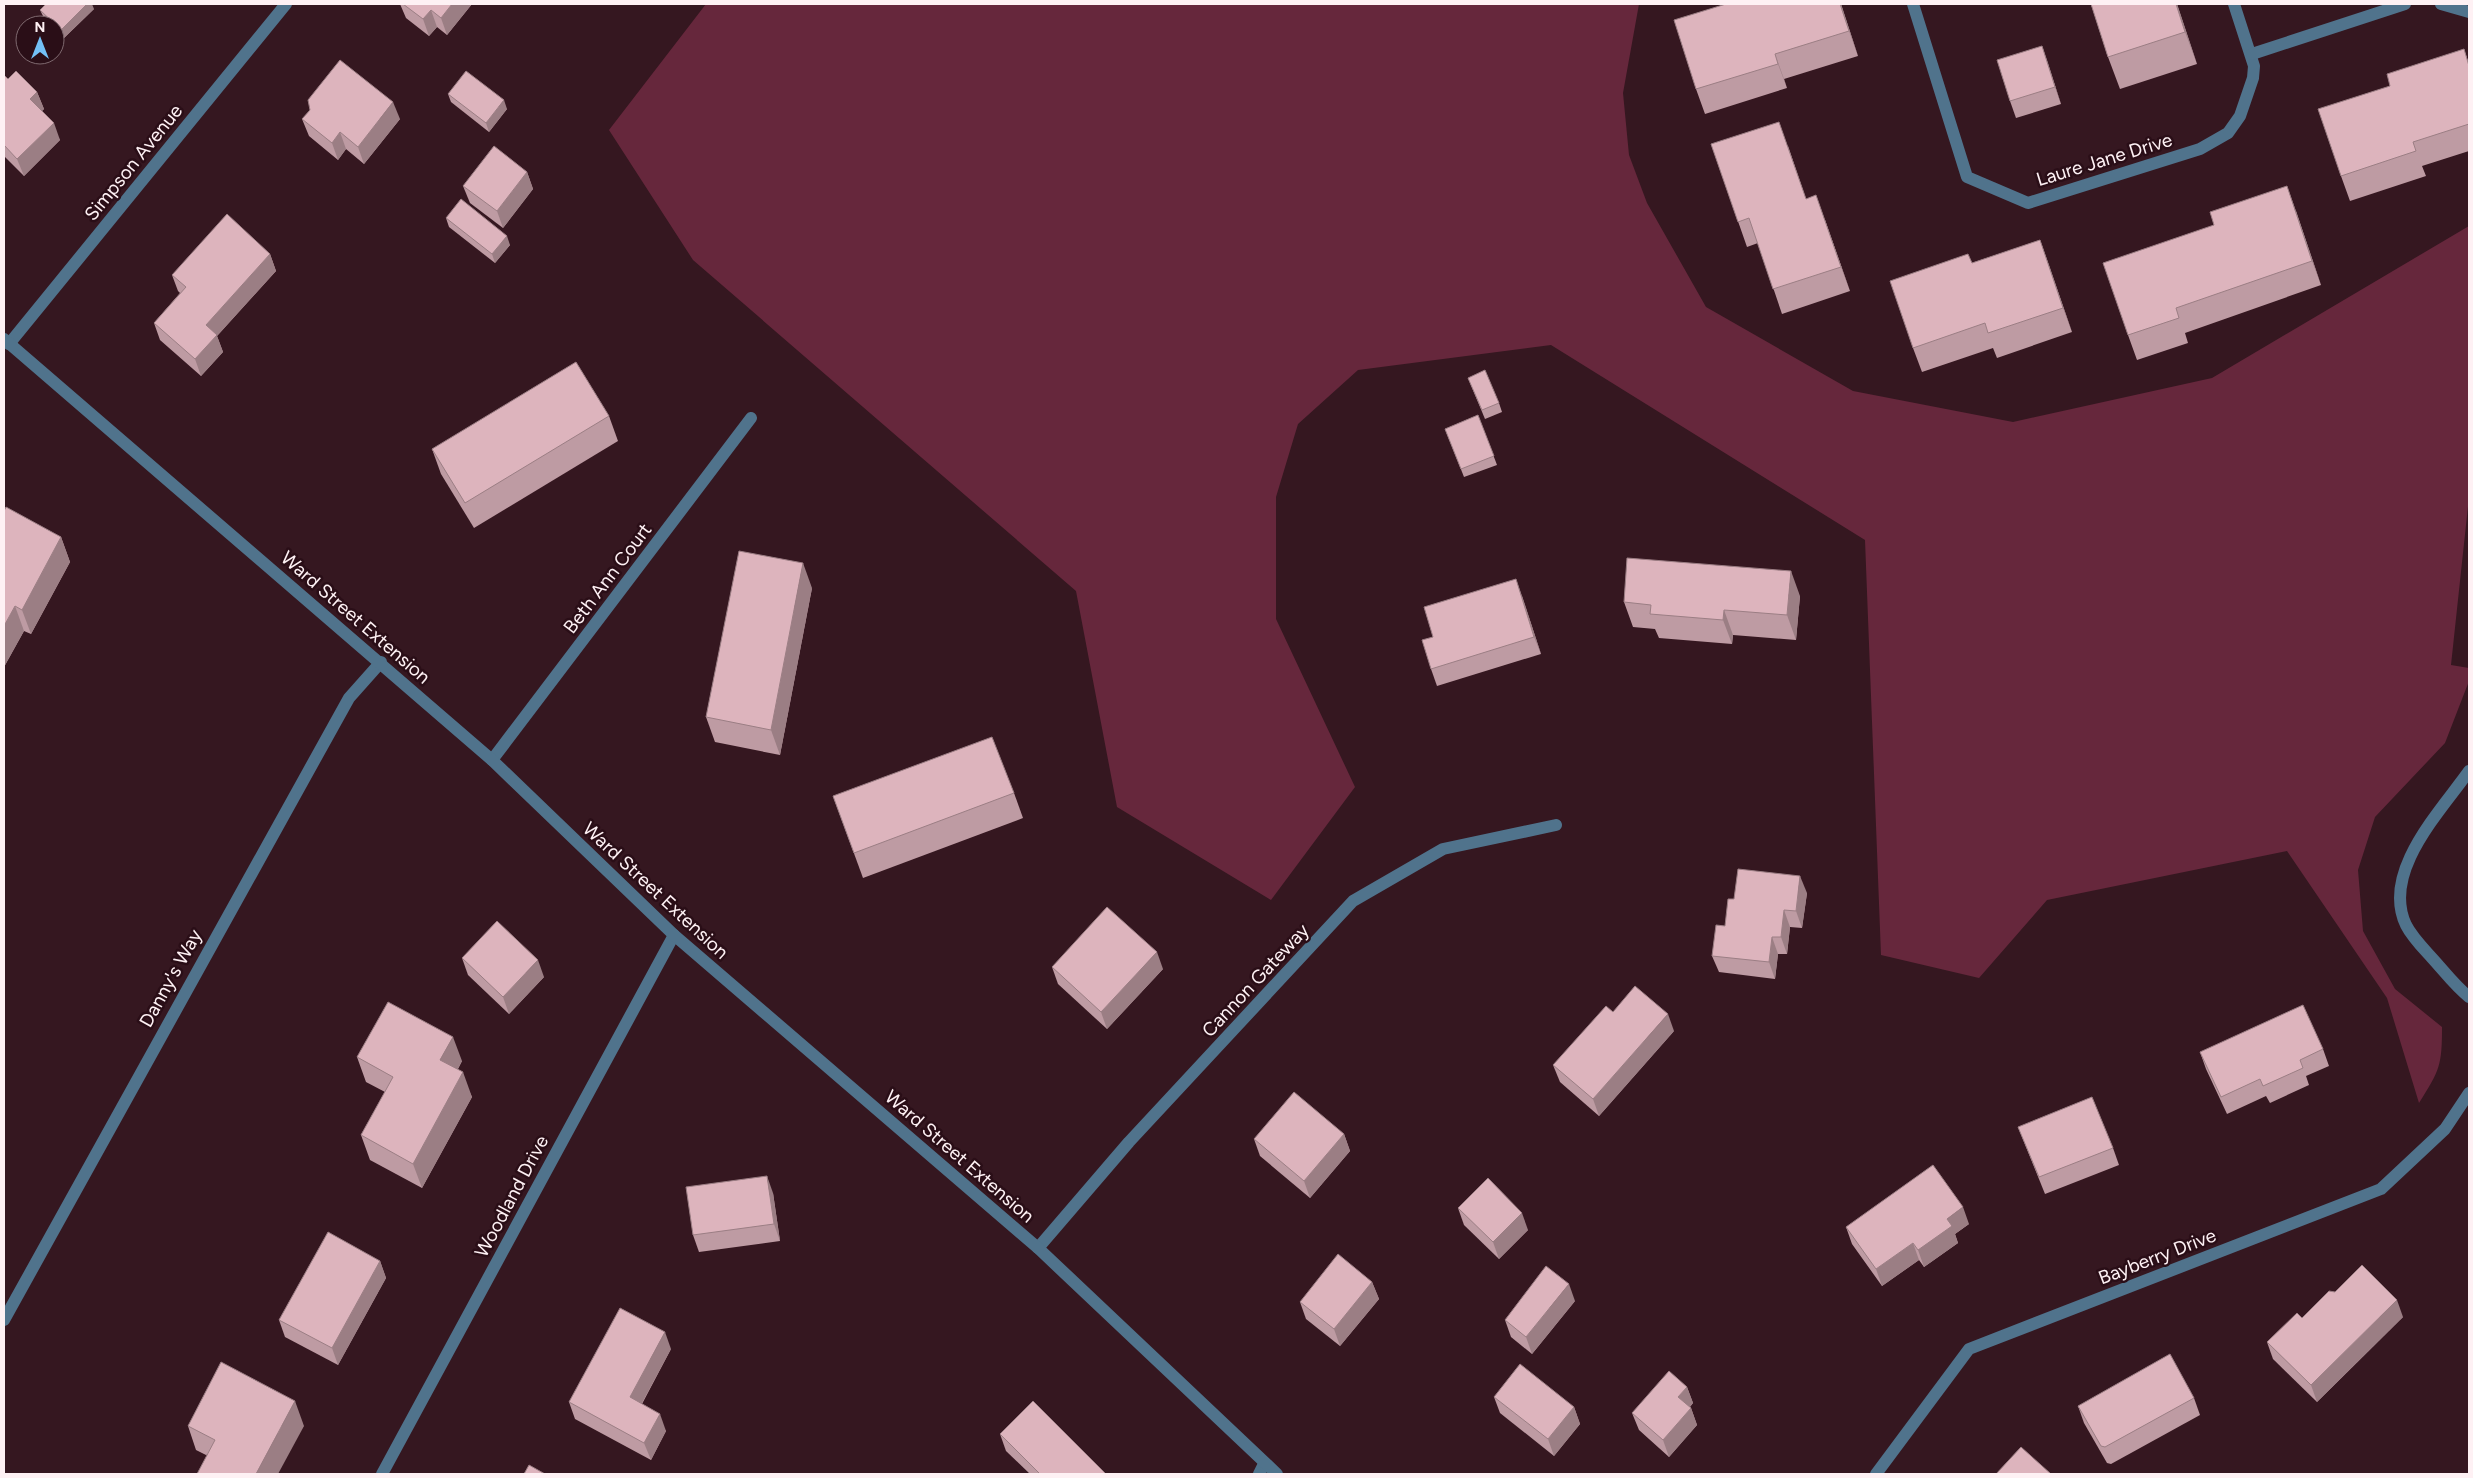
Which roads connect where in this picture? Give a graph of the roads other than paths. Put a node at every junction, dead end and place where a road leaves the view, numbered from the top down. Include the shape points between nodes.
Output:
1 (286, 4) edge
2 (1913, 4) edge
3 (2234, 4) edge
4 (2405, 4) edge
5 (2441, 4) edge
6 (2469, 12) edge
7 (2252, 54) junction
8 (6, 342) edge
9 (751, 418) dead end
10 (380, 662) junction
11 (492, 760) junction
12 (2469, 771) edge
13 (1556, 825) dead end
14 (674, 935) junction
15 (2469, 997) edge
16 (2469, 1093) edge
17 (1038, 1248) junction
18 (4, 1320) edge
19 (1262, 1469) edge
20 (382, 1474) edge
21 (1278, 1474) edge
22 (1876, 1474) edge

1 - 8 street, Simpson Avenue
2 - 7 street, Laure Jane Drive via 1967,176 2028,203 2200,149 2228,133 2240,116 2252,78
3 - 7 street, Laure Jane Drive
4 - 7 street
5 - 6 street
8 - 10 street, Ward Street Extension
9 - 11 street, Beth Ann Court
10 - 11 street, Ward Street Extension
10 - 18 street, Danny's Way via 349,698
11 - 14 street, Ward Street Extension
12 - 15 street via 2409,857 2401,881 2400,906 2406,926
13 - 17 street, Cannon Gateway via 1443,849 1354,901 1129,1142
14 - 17 street, Ward Street Extension
14 - 20 street, Woodland Drive
16 - 22 street, Bayberry Drive via 2445,1129 2381,1189 1969,1349
17 - 19 street, Ward Street Extension
19 - 21 street, Ward Street Extension

